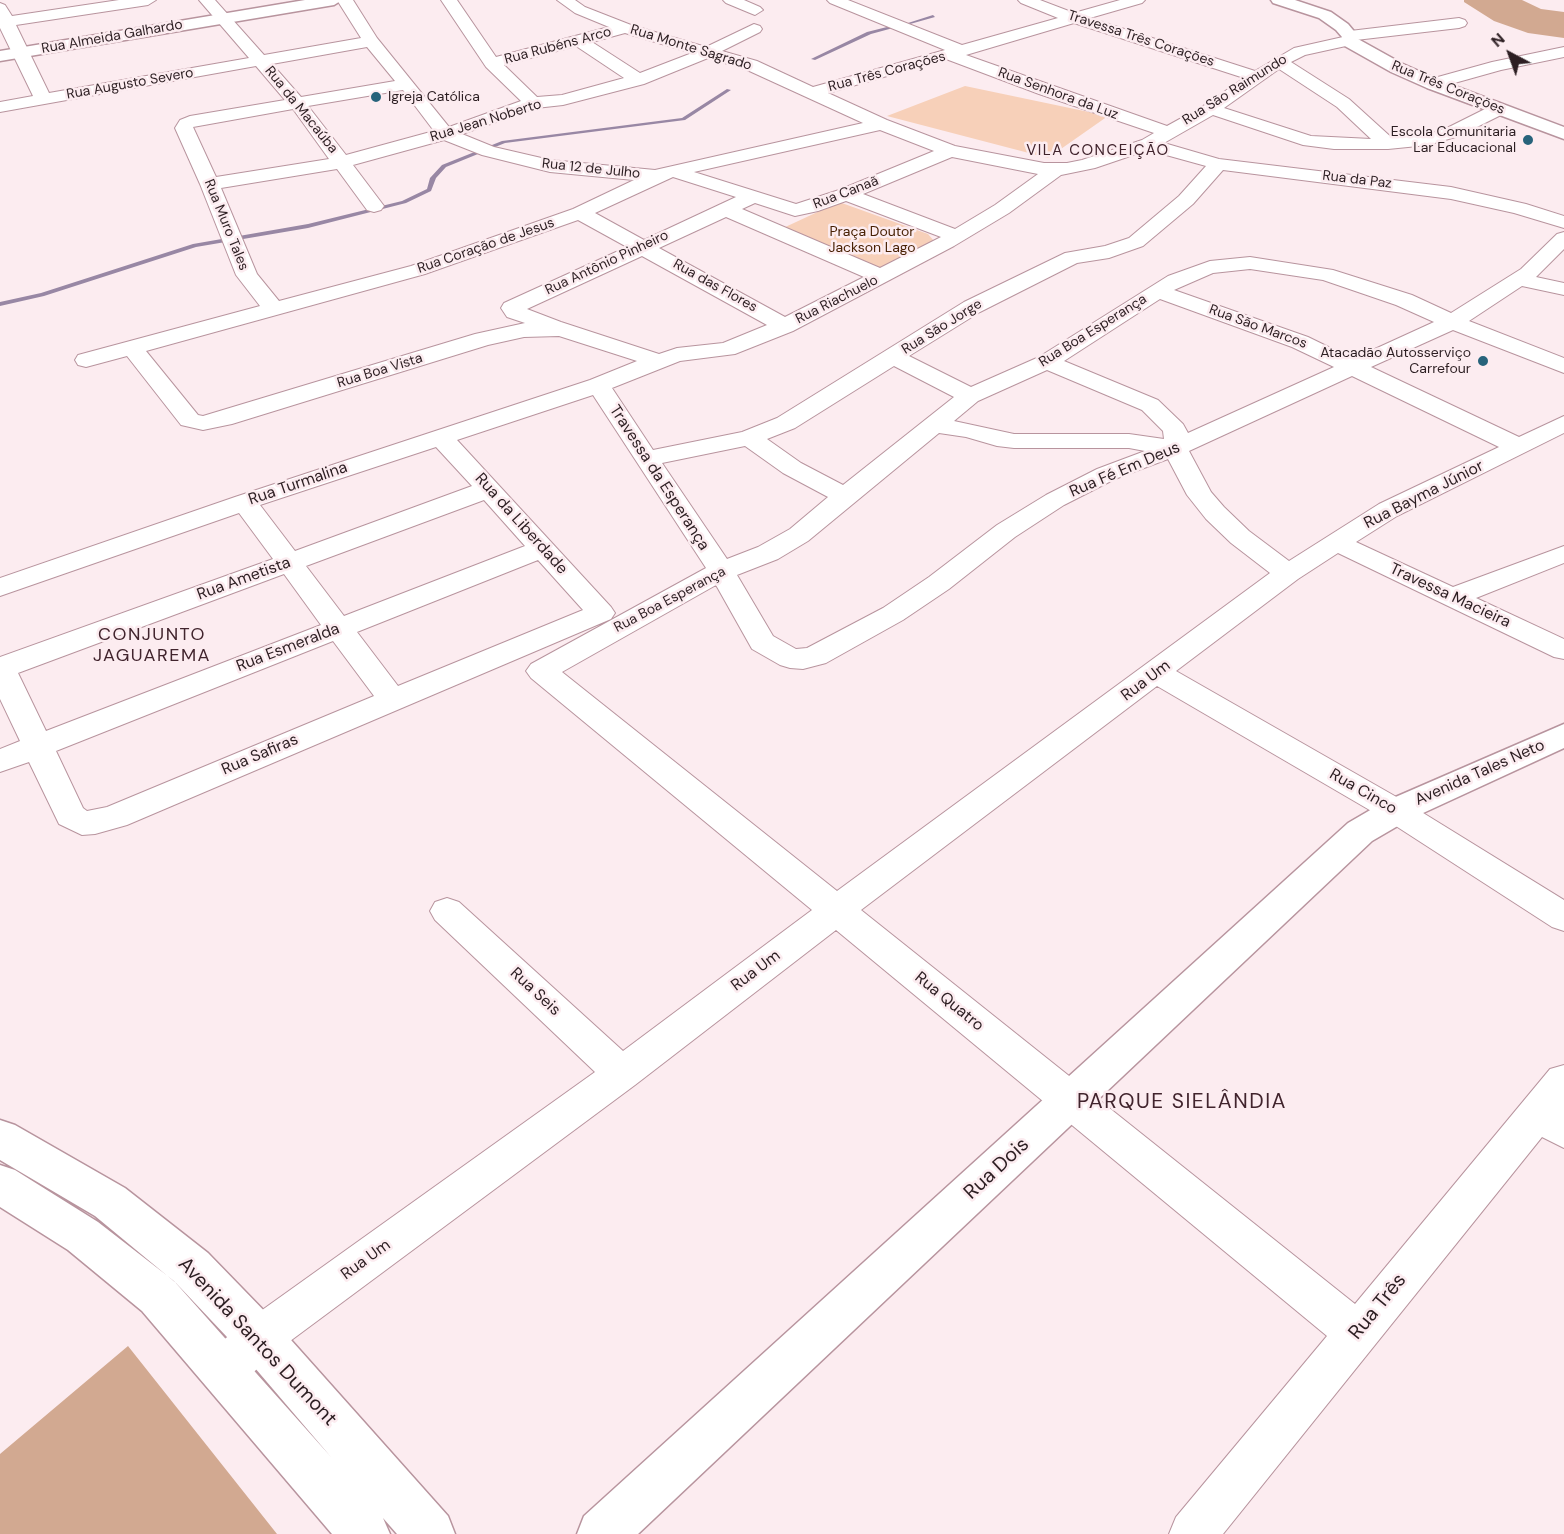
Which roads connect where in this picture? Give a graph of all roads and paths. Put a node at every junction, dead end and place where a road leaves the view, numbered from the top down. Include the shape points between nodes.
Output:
1 (148, 0) edge
2 (207, 0) edge
3 (334, 0) edge
4 (345, 0) edge
5 (449, 0) edge
6 (565, 0) edge
7 (731, 0) edge
8 (835, 0) edge
9 (1026, 0) edge
10 (1137, 0) edge
11 (1279, 0) edge
12 (755, 10) dead end
13 (2, 18) edge
14 (224, 18) junction
15 (1071, 18) junction
16 (1459, 23) dead end
17 (625, 28) junction
18 (754, 29) dead end
19 (1350, 38) junction
20 (370, 41) junction
21 (580, 41) junction
22 (708, 52) junction
23 (21, 53) junction
24 (957, 53) junction
25 (1556, 53) edge
26 (0, 56) edge
27 (260, 60) junction
28 (1564, 61) edge
29 (1279, 62) junction
30 (492, 63) junction
31 (1257, 77) junction
32 (638, 80) junction
33 (407, 84) junction
34 (1433, 84) junction
35 (810, 93) junction
36 (43, 99) junction
37 (298, 104) junction
38 (533, 104) junction
39 (0, 107) edge
40 (1211, 109) junction
41 (1499, 109) junction
42 (881, 124) junction
43 (1167, 132) junction
44 (1564, 133) edge
45 (445, 134) junction
46 (1148, 144) junction
47 (1388, 144) junction
48 (950, 151) junction
49 (342, 162) junction
50 (1218, 164) junction
51 (1057, 169) junction
52 (665, 173) junction
53 (210, 184) junction
54 (846, 194) junction
55 (753, 197) junction
56 (374, 206) dead end
57 (725, 209) junction
58 (580, 213) junction
59 (1564, 222) edge
60 (957, 236) junction
61 (1564, 238) edge
62 (643, 246) junction
63 (883, 277) junction
64 (1518, 279) junction
65 (1564, 289) edge
66 (1157, 291) junction
67 (275, 310) junction
68 (1452, 322) junction
69 (785, 326) junction
70 (561, 329) junction
71 (133, 349) junction
72 (894, 357) junction
73 (86, 360) dead end
74 (659, 361) junction
75 (1047, 362) junction
76 (1564, 366) edge
77 (1356, 368) junction
78 (598, 385) junction
79 (970, 396) junction
80 (1564, 423) edge
81 (933, 425) junction
82 (440, 436) junction
83 (749, 438) junction
84 (1519, 447) junction
85 (1175, 448) junction
86 (647, 459) junction
87 (489, 489) junction
88 (845, 496) junction
89 (244, 502) junction
90 (1337, 543) junction
91 (543, 548) junction
92 (1564, 554) edge
93 (290, 562) junction
94 (721, 571) junction
95 (1288, 573) junction
96 (0, 587) edge
97 (1452, 597) junction
98 (601, 613) joint
99 (339, 628) junction
100 (1564, 650) edge
101 (0, 668) edge
102 (541, 670) joint
103 (1157, 673) junction
104 (392, 699) junction
105 (1564, 735) edge
106 (38, 746) junction
107 (0, 760) edge
108 (1396, 811) junction
109 (836, 910) junction
110 (447, 911) dead end
111 (1564, 917) edge
112 (622, 1074) junction
113 (1564, 1081) edge
114 (1071, 1101) junction
115 (1551, 1122) edge
116 (0, 1138) edge
117 (0, 1184) edge
118 (1356, 1332) junction
119 (259, 1338) junction
120 (224, 1369) junction
121 (365, 1534) edge
122 (430, 1534) edge
123 (602, 1534) edge
124 (1193, 1534) edge

1 - 13 street
2 - 14 street, Rua da Macaúba
3 - 14 main road, Rua Almeida Galhardo
4 - 20 street
5 - 30 street
6 - 17 street, Rua Monte Sagrado
7 - 12 street
8 - 24 street, Rua Três Corações
9 - 15 street, Travessa Três Corações
10 - 15 street, Rua Três Corações
11 - 19 main road, Rua Três Corações via 1325,15
13 - 23 street
14 - 23 main road, Rua Almeida Galhardo
14 - 27 street, Rua da Macaúba
15 - 24 street, Rua Três Corações
15 - 31 street, Travessa Três Corações
16 - 19 street, Rua São Raimundo
17 - 21 street, Rua Rubéns Arco
17 - 22 street, Rua Monte Sagrado
18 - 22 street, Rua Jean Noberto
19 - 29 street, Rua São Raimundo via 1300,51
19 - 34 main road, Rua Três Corações via 1372,55
20 - 27 street, Rua Augusto Severo
20 - 33 street
21 - 30 street, Rua Rubéns Arco
21 - 32 street
22 - 32 street, Rua Jean Noberto
22 - 35 street, Rua Monte Sagrado via 751,65
23 - 26 main road, Rua Almeida Galhardo
23 - 36 street
24 - 35 street, Rua Três Corações
24 - 43 street, Rua Senhora da Luz via 1045,90
25 - 28 street
25 - 34 street
27 - 36 street, Rua Augusto Severo
27 - 37 street, Rua da Macaúba
29 - 31 street, Rua São Raimundo
29 - 47 street via 1343,103
30 - 38 street
31 - 40 street, Rua São Raimundo
32 - 38 street, Rua Jean Noberto
33 - 37 street
33 - 45 street
34 - 41 main road, Rua Três Corações
35 - 42 street, Rua Monte Sagrado
36 - 39 street, Rua Augusto Severo
37 - 49 street, Rua da Macaúba
37 - 53 street, Rua Muro Tales via 186,124 184,128
38 - 45 street, Rua Jean Noberto
40 - 43 street, Rua São Raimundo
40 - 47 street via 1309,141
41 - 44 main road, Rua Três Corações
41 - 47 street via 1428,140
42 - 48 street, Rua Monte Sagrado
42 - 52 street, Rua Coração de Jesus
43 - 46 street, Rua São Raimundo
45 - 49 street, Rua Jean Noberto
45 - 52 street, Rua 12 de Julho via 550,166
46 - 50 street, Rua da Paz
46 - 51 street, Rua São Raimundo via 1088,164
48 - 51 street, Rua Monte Sagrado
48 - 54 street, Rua Canaã
49 - 53 street, Rua Jean Noberto
49 - 56 street, Rua da Macaúba
50 - 59 street, Rua da Paz via 1451,194
50 - 72 street, Rua São Jorge via 1186,200 1136,242 1062,262 972,307
51 - 60 street, Rua Riachuelo
52 - 55 street, Rua Canaã
52 - 58 street, Rua Coração de Jesus
53 - 67 street, Rua Muro Tales via 247,275
54 - 55 street, Rua Canaã via 795,210
54 - 60 street
55 - 57 street, Rua Antônio Pinheiro
57 - 62 street, Rua Antônio Pinheiro
57 - 63 street
58 - 62 street, Rua das Flores
58 - 67 street, Rua Coração de Jesus via 418,270
60 - 63 street, Rua Riachuelo
61 - 64 street, Rua Fé Em Deus
62 - 69 street, Rua das Flores
62 - 70 street, Rua Antônio Pinheiro via 512,309
63 - 69 street, Rua Riachuelo
64 - 65 street
64 - 68 street, Rua Fé Em Deus
66 - 68 street, Rua Boa Esperança via 1210,267 1275,265 1326,273 1404,300
66 - 75 street, Rua Boa Esperança
66 - 77 street, Rua São Marcos via 1300,342
67 - 71 street, Rua Coração de Jesus
68 - 76 street, Rua Boa Esperança
68 - 77 street, Rua Fé Em Deus
69 - 74 street, Rua Riachuelo via 727,349
70 - 71 street, Rua Boa Vista via 502,334 202,423 190,420
70 - 74 street, Rua Boa Vista
71 - 73 street, Rua Coração de Jesus
72 - 79 street
72 - 83 street, Rua São Jorge via 786,423
74 - 78 street, Rua Riachuelo
75 - 79 street, Rua Boa Esperança
75 - 85 street via 1150,405 1174,429
77 - 84 street, Rua São Marcos
77 - 85 street, Rua Fé Em Deus
78 - 82 street, Rua Turmalina
78 - 86 street, Travessa da Esperança
79 - 81 street, Rua Boa Esperança
80 - 84 street, Rua Bayma Júnior
81 - 85 street via 1006,440 1120,440
81 - 88 street, Rua Boa Esperança
82 - 87 street, Rua da Liberdade
82 - 89 street, Rua Turmalina
83 - 86 street, Rua São Jorge
83 - 88 street via 792,468
84 - 90 street, Rua Bayma Júnior via 1388,510
85 - 94 street, Rua Fé Em Deus via 1106,474 1055,500 893,614 816,656 790,658 762,642
85 - 95 street via 1200,495 1215,513
86 - 94 street, Travessa da Esperança
87 - 91 street, Rua da Liberdade
87 - 93 street, Rua Ametista
88 - 94 street, Rua Boa Esperança via 799,536
89 - 93 street
89 - 96 street, Rua Turmalina
90 - 95 street, Rua Bayma Júnior
90 - 97 street, Travessa Macieira
91 - 98 street, Rua da Liberdade
91 - 99 street, Rua Esmeralda
92 - 97 street
93 - 99 street
93 - 101 street, Rua Ametista
94 - 102 street, Rua Boa Esperança
95 - 103 street, Rua Um
97 - 100 street, Travessa Macieira
98 - 104 street, Rua Safiras
99 - 104 street
99 - 106 street, Rua Esmeralda
101 - 106 street, Rua Safiras
102 - 109 street, Rua Quatro
103 - 108 street, Rua Cinco
103 - 109 street, Rua Um
104 - 106 street, Rua Safiras via 115,817 95,822 82,823 71,816
105 - 108 main road, Avenida Tales Neto
106 - 107 street, Rua Esmeralda
108 - 111 street, Rua Cinco
108 - 114 main road, Rua Dois via 1360,832
109 - 112 street, Rua Um
109 - 114 street, Rua Quatro
110 - 112 street, Rua Seis
112 - 119 street, Rua Um
113 - 115 street, Rua Três
114 - 118 street, Rua Quatro
114 - 123 main road, Rua Dois
115 - 118 street, Rua Três
116 - 119 main road, Avenida Santos Dumont via 110,1202 192,1268
117 - 120 main road via 83,1236 158,1296
118 - 124 street, Rua Três
119 - 120 street, Rua Um
119 - 122 main road, Avenida Santos Dumont
120 - 121 main road

